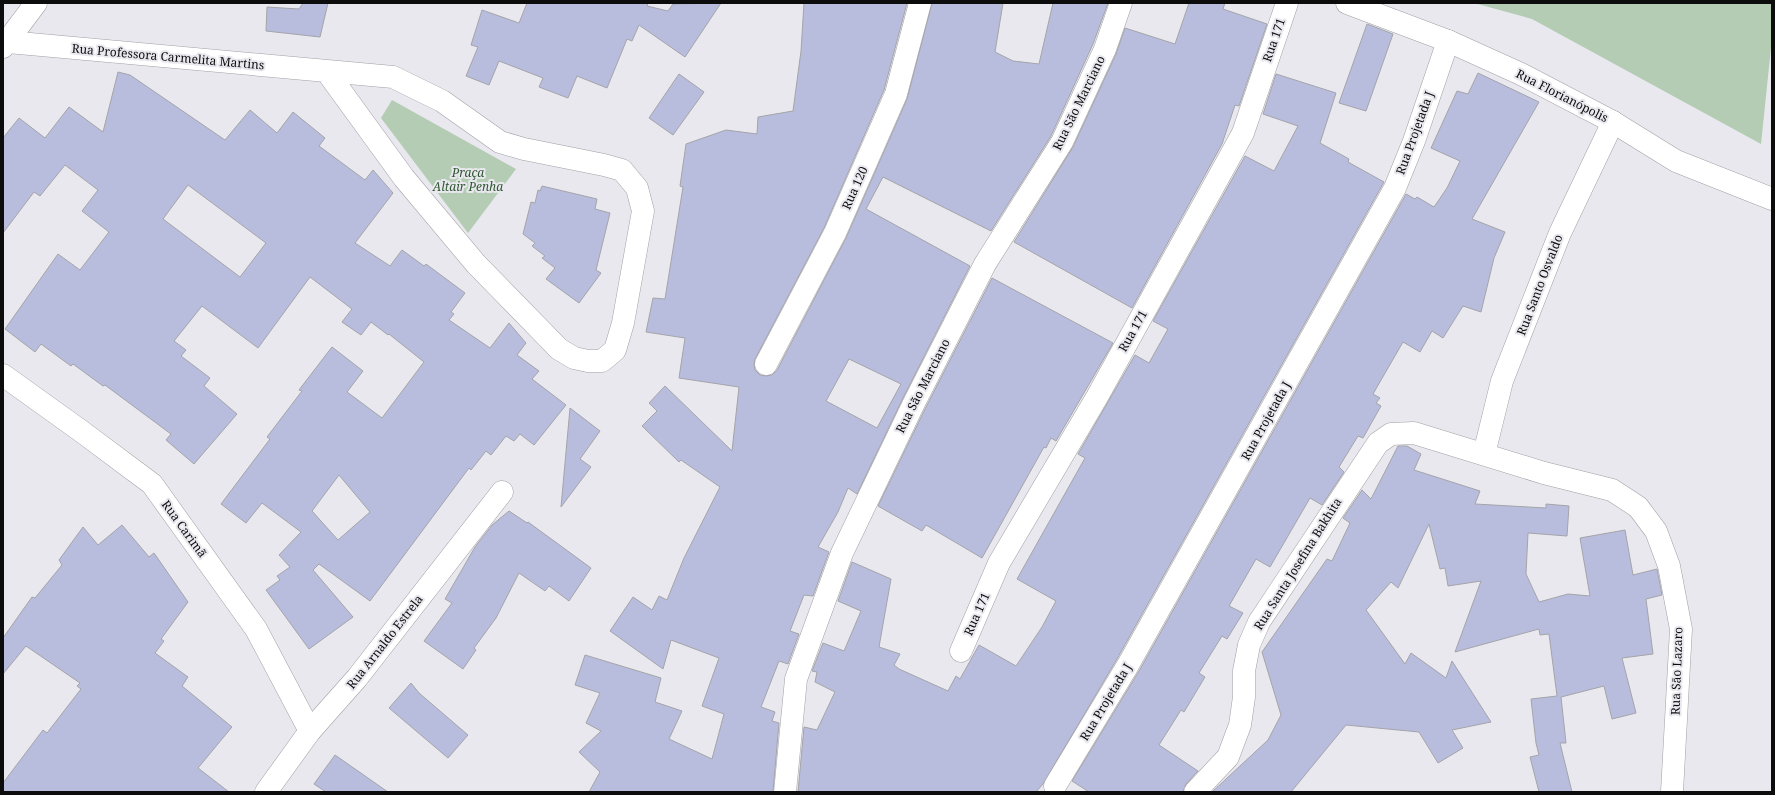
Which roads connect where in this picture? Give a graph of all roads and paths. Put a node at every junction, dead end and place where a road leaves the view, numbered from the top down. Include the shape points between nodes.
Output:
1 (36, 3) edge
2 (920, 3) edge
3 (1121, 3) edge
4 (1287, 3) edge
5 (1347, 3) edge
6 (1448, 41) junction
7 (5, 44) edge
8 (327, 72) junction
9 (1613, 122) junction
10 (1772, 199) edge
11 (766, 364) dead end
12 (3, 375) edge
13 (1484, 454) junction
14 (502, 492) dead end
15 (960, 651) dead end
16 (310, 731) junction
17 (1055, 786) dead end
18 (266, 792) edge
19 (785, 792) edge
20 (1195, 792) edge
21 (1672, 792) edge

1 - 7 street
2 - 11 street, Rua 120 via 896,94 835,233
3 - 19 street, Rua São Marciano via 1105,49 1062,142 985,264 842,553 796,679
4 - 15 street, Rua 171 via 1243,133 1097,397 1000,563
5 - 6 street, Rua Florianópolis
6 - 9 street, Rua Florianópolis via 1521,74
6 - 17 street, Rua Projetada J via 1395,188 1128,665
7 - 8 street, Rua Professora Carmelita Martins
8 - 8 street, Rua Professora Carmelita Martins via 404,178 476,264 559,349 574,358 588,361 602,361 616,350 643,211 637,188 622,170 500,142 442,101 393,77
9 - 10 street, Rua Florianópolis via 1676,161
9 - 13 street, Rua Santo Osvaldo via 1554,248 1502,381
12 - 16 street, Rua Carimã via 152,484 256,629
13 - 20 street, Rua Santa Josefina Bakhita via 1414,433 1391,434 1378,443 1259,622 1249,645 1244,671 1240,725 1228,757
13 - 21 street, Rua Sāo Lazaro via 1544,473 1612,490 1638,507 1656,531 1669,566 1681,629
14 - 16 street, Rua Arnaldo Estrela via 357,678
16 - 18 street, Rua Arnaldo Estrela

